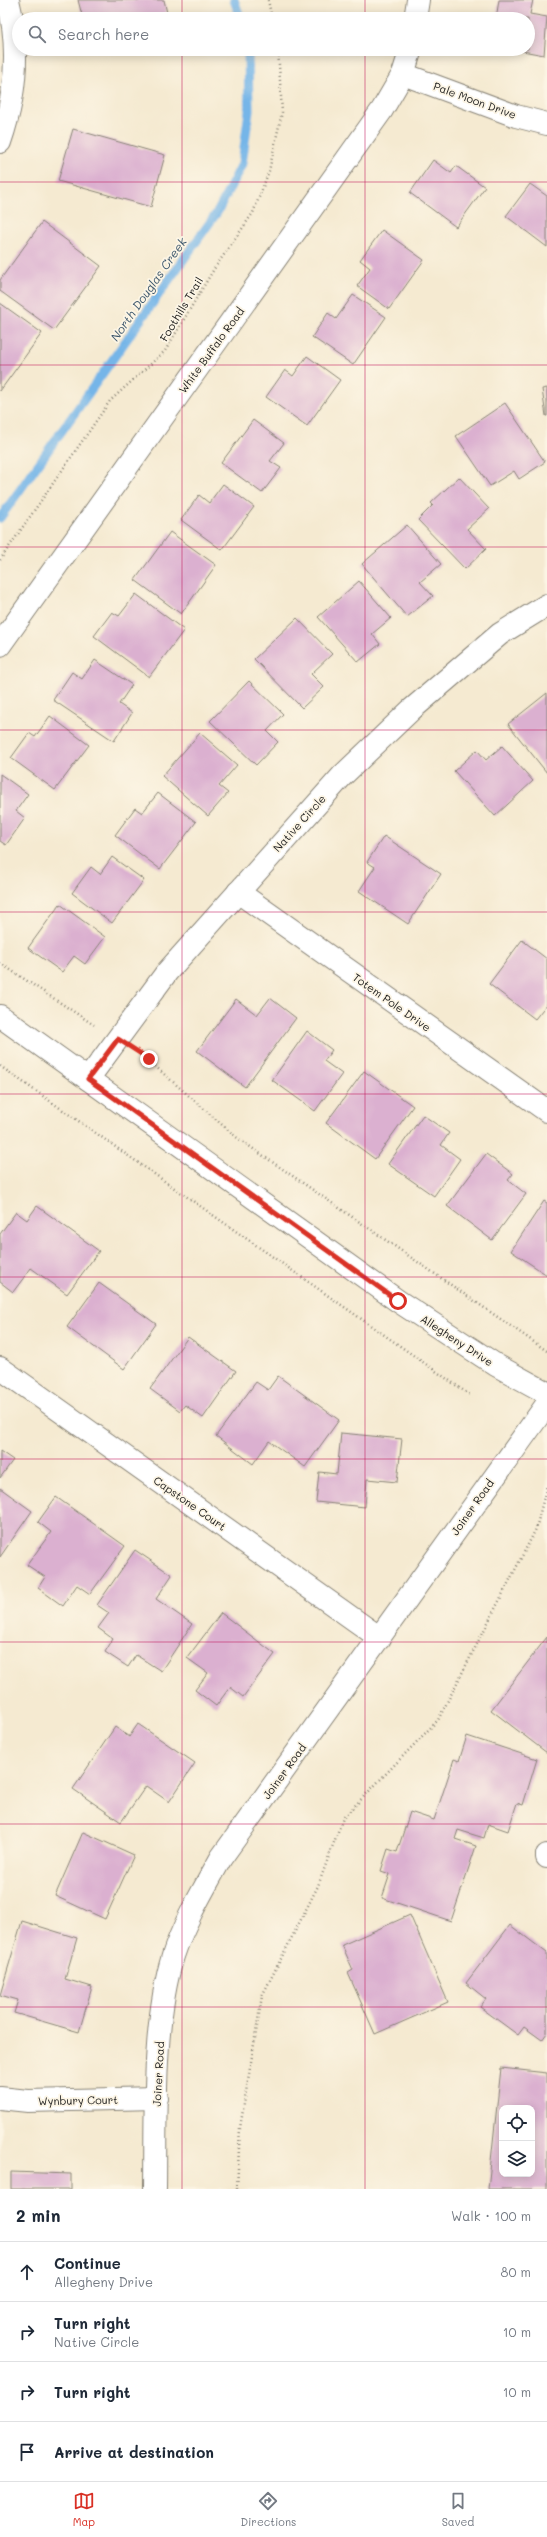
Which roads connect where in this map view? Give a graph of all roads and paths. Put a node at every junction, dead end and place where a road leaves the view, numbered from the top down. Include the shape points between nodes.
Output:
1 (8, 0) edge
2 (268, 0) edge
3 (418, 0) edge
4 (271, 12) edge
5 (417, 12) edge
6 (12, 15) edge
7 (15, 56) edge
8 (278, 56) edge
9 (409, 56) edge
10 (403, 74) junction
11 (547, 124) edge
12 (0, 142) edge
13 (0, 560) edge
14 (547, 605) edge
15 (0, 645) edge
16 (238, 892) junction
17 (0, 963) edge
18 (0, 1016) edge
19 (118, 1039) junction
20 (0, 1066) edge
21 (88, 1079) junction
22 (547, 1111) edge
23 (547, 1351) edge
24 (0, 1368) edge
25 (547, 1393) edge
26 (470, 1395) dead end
27 (547, 1404) edge
28 (547, 1485) edge
29 (380, 1638) junction
30 (0, 2098) edge
31 (157, 2098) junction
32 (155, 2189) edge
33 (237, 2189) edge

1 - 6 street
2 - 4 path
3 - 5 street
7 - 12 street via 16,69 9,115
8 - 13 path, Foothills Trail via 282,112 270,171 253,213 214,269 165,351 110,401
9 - 10 street, White Buffalo Road
10 - 11 street, Pale Moon Drive via 516,116
10 - 15 street, White Buffalo Road via 382,110
14 - 16 street, Native Circle via 500,634 411,710 342,776
16 - 19 street, Native Circle via 167,972
16 - 22 street, Totem Pole Drive
17 - 19 path
18 - 21 street, Allegheny Drive
19 - 21 street, Native Circle
19 - 23 path via 149,1059 236,1137
20 - 26 path
21 - 25 street, Allegheny Drive via 398,1301 496,1365
24 - 29 street, Capstone Court
27 - 29 street, Joiner Road
28 - 33 path via 536,1529 438,1720 343,1818 318,1886 262,1996 240,2128
29 - 31 street, Joiner Road via 221,1858 197,1902 173,1956 162,2010
30 - 31 street, Wynbury Court via 28,2101
31 - 32 street, Joiner Road

